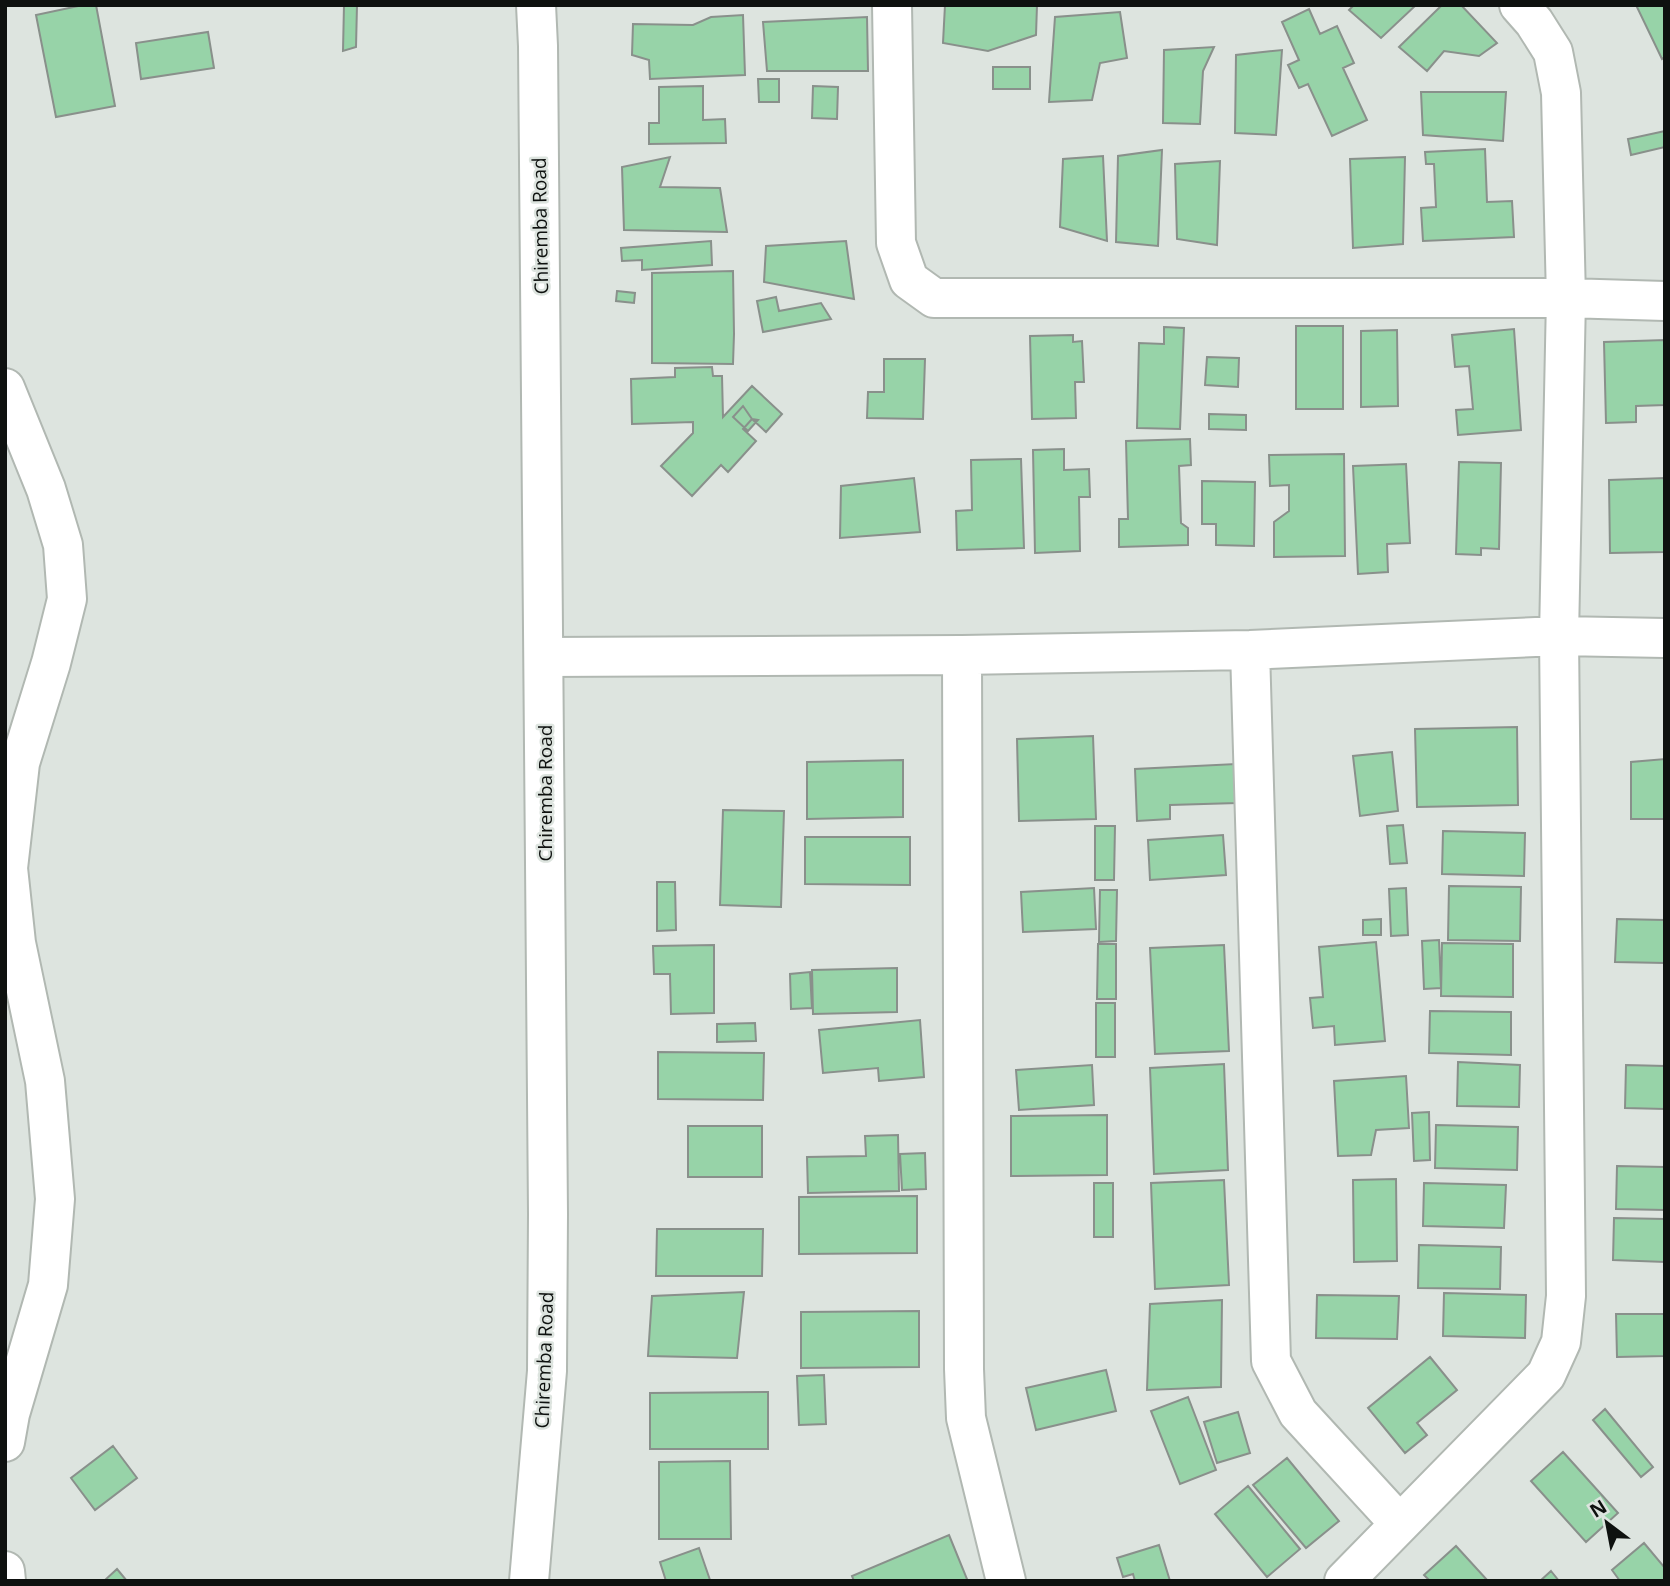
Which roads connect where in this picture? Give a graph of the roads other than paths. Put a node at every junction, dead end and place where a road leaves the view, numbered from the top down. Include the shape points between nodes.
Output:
1 (536, 5) edge
2 (892, 5) edge
3 (1519, 5) edge
4 (1566, 298) junction
5 (1665, 301) edge
6 (5, 388) edge
7 (1559, 636) junction
8 (1665, 638) edge
9 (1250, 650) junction
10 (962, 655) junction
11 (544, 657) junction
12 (5, 1442) edge
13 (1399, 1523) junction
14 (5, 1571) edge
15 (6, 1581) edge
16 (528, 1581) edge
17 (1006, 1581) edge
18 (1343, 1581) edge

1 - 11 street, Chiremba Road
2 - 4 street via 897,243 909,280 934,298
3 - 4 street via 1553,52 1561,93
4 - 5 street
4 - 7 street
6 - 12 street via 63,545 66,599 20,763 8,868 16,943 45,1080 55,1199 48,1285
7 - 8 street
7 - 9 street
7 - 13 street via 1566,1296 1561,1342 1546,1375
9 - 10 street
9 - 13 street via 1271,1361 1298,1413
10 - 11 street
10 - 17 street via 966,1418
11 - 16 street, Chiremba Road via 547,1371
13 - 18 street
14 - 15 street

